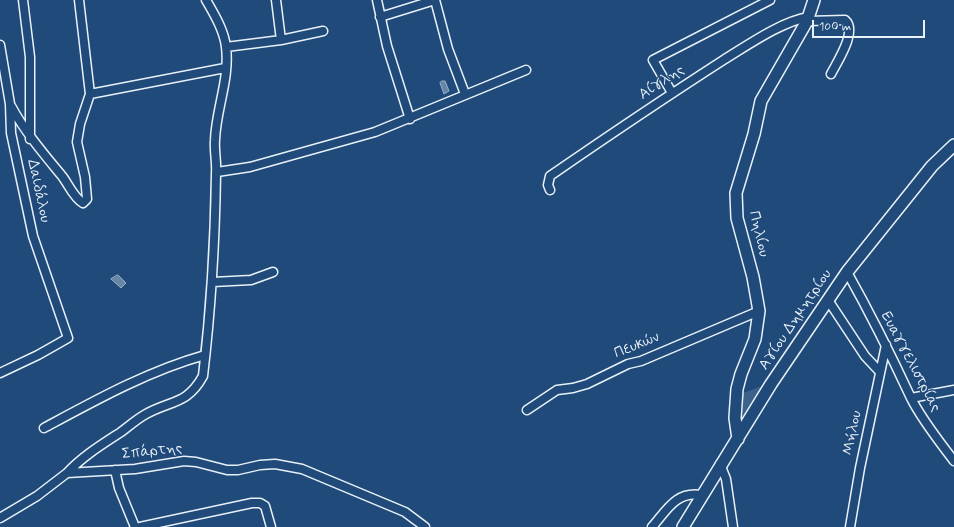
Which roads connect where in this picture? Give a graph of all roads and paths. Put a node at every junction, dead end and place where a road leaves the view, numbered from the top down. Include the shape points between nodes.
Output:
1 (23, 0) edge
2 (78, 0) edge
3 (206, 0) edge
4 (276, 0) edge
5 (377, 0) edge
6 (435, 0) edge
7 (770, 0) edge
8 (814, 0) edge
9 (380, 16) junction
10 (808, 19) junction
11 (323, 31) dead end
12 (281, 40) junction
13 (0, 45) edge
14 (226, 47) junction
15 (225, 68) junction
16 (526, 70) dead end
17 (831, 74) dead end
18 (3, 80) edge
19 (672, 93) junction
20 (90, 94) junction
21 (465, 94) junction
22 (10, 104) junction
23 (410, 118) junction
24 (30, 138) junction
25 (954, 146) edge
26 (217, 172) junction
27 (550, 190) dead end
28 (273, 272) dead end
29 (847, 272) junction
30 (213, 282) junction
31 (828, 300) junction
32 (759, 310) junction
33 (886, 345) junction
34 (205, 355) junction
35 (880, 372) junction
36 (0, 373) edge
37 (954, 390) edge
38 (911, 398) junction
39 (527, 410) dead end
40 (44, 428) dead end
41 (738, 439) junction
42 (954, 461) edge
43 (720, 464) junction
44 (115, 470) junction
45 (67, 473) junction
46 (701, 495) junction
47 (0, 518) edge
48 (422, 525) edge
49 (135, 527) edge
50 (140, 527) edge
51 (271, 527) edge
52 (412, 527) edge
53 (652, 527) edge
54 (683, 527) edge
55 (733, 527) edge
56 (850, 527) edge

1 - 24 street via 30,57
2 - 20 street
3 - 14 street
4 - 12 street
5 - 9 street
6 - 9 street
6 - 21 street via 448,49
7 - 19 street via 654,60
8 - 10 street, Πηλίου
9 - 23 street
10 - 17 street, Αίγλης via 845,20 849,23 847,43
10 - 19 street, Αίγλης via 792,22 768,34
10 - 32 street, Πηλίου via 761,101 736,192 737,218
11 - 12 street
12 - 14 street
13 - 18 street, Δαιδάλου
14 - 15 street
15 - 20 street
15 - 26 street via 216,130
16 - 21 street
18 - 22 street, Δαιδάλου
19 - 27 street, Αίγλης via 550,176
20 - 24 street via 77,142 86,192 83,203
21 - 23 street
22 - 24 street
22 - 36 street, Δαιδάλου via 11,133 33,236 68,338
23 - 26 street via 337,144 250,167
25 - 29 street, Αγίου Δημητρίου via 932,166
26 - 30 street
28 - 30 street via 251,280
29 - 31 street, Αγίου Δημητρίου
29 - 33 street, Ευαγγελιστρίας
30 - 34 street
31 - 35 street via 865,356
31 - 41 street, Αγίου Δημητρίου via 771,384
32 - 39 street, Πευκών via 628,364 587,384 557,390
32 - 41 street, Πηλίου via 755,339 737,389 735,418
33 - 35 street, Μήλου
33 - 38 street, Ευαγγελιστρίας
34 - 40 street via 174,364 134,381
34 - 45 street via 203,376 190,395 139,419 99,445
35 - 56 street, Μήλου
37 - 38 street
38 - 42 street, Ευαγγελιστρίας
41 - 43 street, Αγίου Δημητρίου
43 - 46 street, Αγίου Δημητρίου
43 - 55 street via 726,479
44 - 45 street, Σπάρτης
44 - 48 street, Σπάρτης via 151,468 184,461 227,470 275,464 314,473 405,512
44 - 49 street via 119,488
45 - 47 street via 37,496
46 - 53 street via 691,493 681,496
46 - 54 street, Αγίου Δημητρίου
48 - 52 street
50 - 51 street via 252,503 265,506

